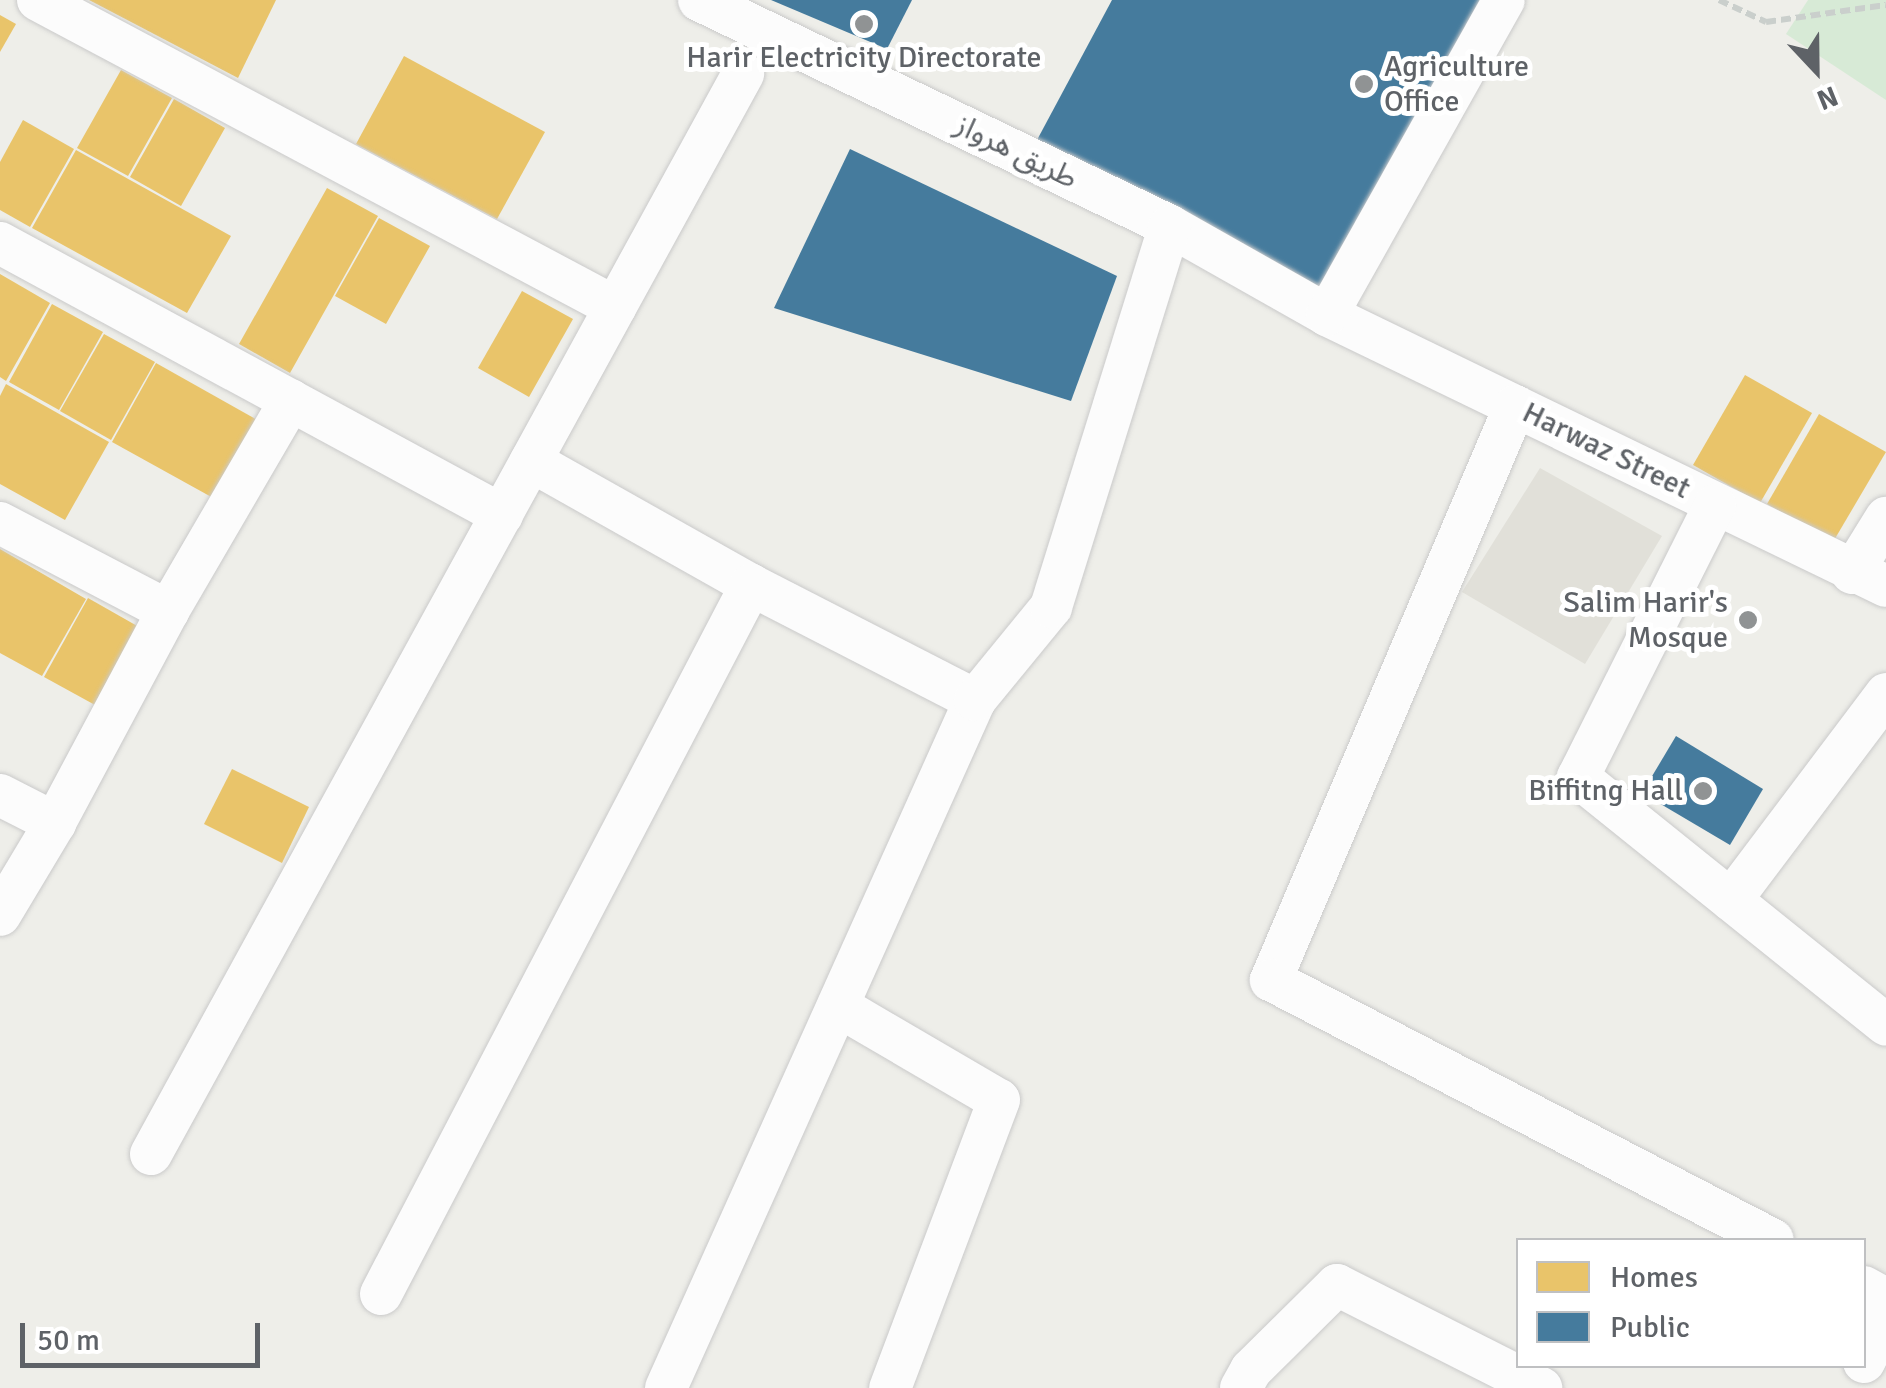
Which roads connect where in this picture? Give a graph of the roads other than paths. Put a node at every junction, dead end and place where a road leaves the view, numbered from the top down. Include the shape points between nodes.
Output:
1 (38, 0) edge
2 (699, 0) edge
3 (1504, 0) edge
4 (742, 74) dead end
5 (1170, 226) junction
6 (0, 243) edge
7 (615, 307) junction
8 (1326, 314) junction
9 (291, 400) junction
10 (1515, 406) junction
11 (531, 461) junction
12 (1715, 505) junction
13 (502, 514) junction
14 (1886, 518) edge
15 (0, 522) edge
16 (1869, 580) edge
17 (751, 585) junction
18 (168, 611) junction
19 (1886, 694) edge
20 (975, 700) junction
21 (0, 795) edge
22 (55, 823) junction
23 (1731, 900) junction
24 (0, 915) edge
25 (838, 1006) junction
26 (1886, 1024) edge
27 (152, 1154) dead end
28 (1769, 1238) edge
29 (382, 1294) dead end
30 (1886, 1318) edge
31 (1866, 1358) edge
32 (1259, 1382) edge
33 (666, 1388) edge
34 (890, 1388) edge
35 (1540, 1388) edge

1 - 7 street
2 - 5 street, طريق هرواز
3 - 8 street
4 - 7 street
5 - 8 street, طريق هرواز
5 - 20 street via 1051,607
6 - 9 street
7 - 11 street
8 - 10 street, Harwaz Street
9 - 13 street
9 - 18 street
10 - 12 street, Harwaz Street
10 - 28 street via 1270,980
11 - 13 street
11 - 17 street
12 - 16 street, Harwaz Street
12 - 23 street via 1578,777
13 - 27 street
14 - 16 street
15 - 18 street
17 - 20 street
17 - 29 street
18 - 22 street
19 - 23 street
20 - 25 street
21 - 22 street
22 - 24 street
23 - 26 street
25 - 33 street
25 - 34 street via 999,1100
30 - 31 street
32 - 35 street via 1337,1285

